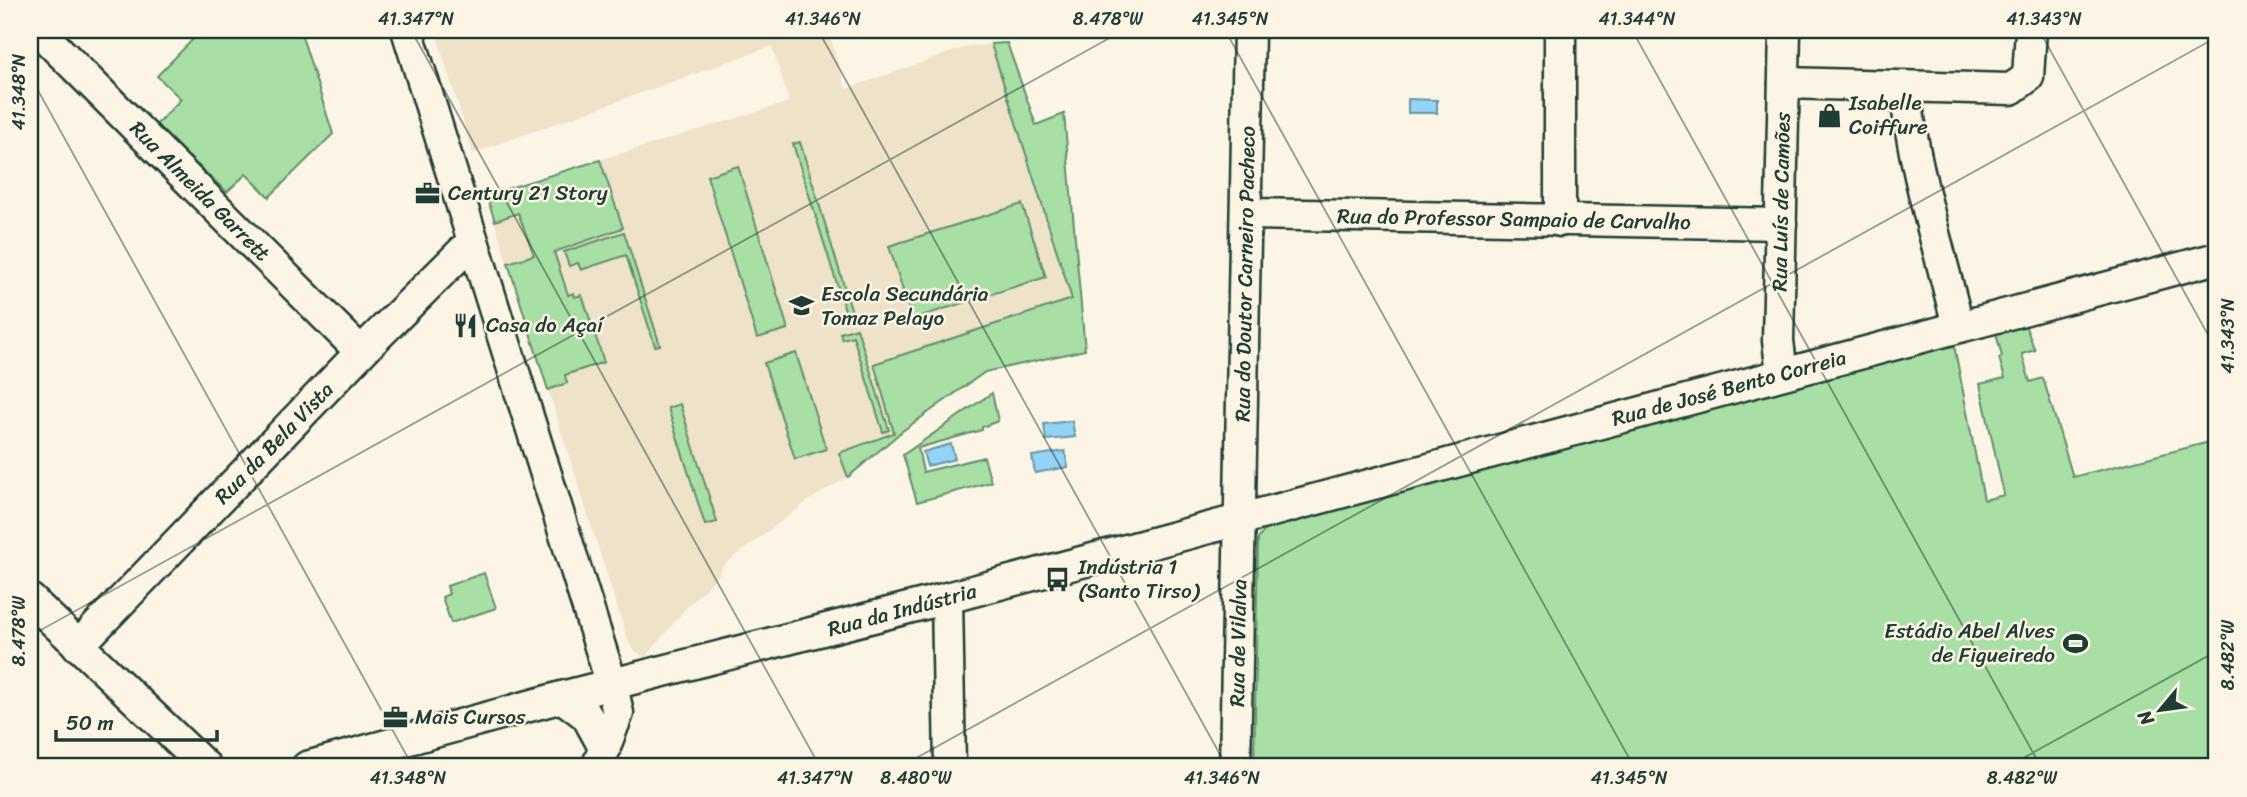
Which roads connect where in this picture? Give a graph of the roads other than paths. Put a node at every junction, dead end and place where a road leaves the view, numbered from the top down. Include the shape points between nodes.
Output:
1 (38, 30) edge
2 (407, 30) edge
3 (1249, 30) edge
4 (1560, 30) edge
5 (1785, 30) edge
6 (2031, 30) edge
7 (1784, 83) junction
8 (1905, 87) junction
9 (1247, 214) junction
10 (1560, 221) junction
11 (1780, 224) junction
12 (472, 242) junction
13 (2217, 258) edge
14 (1958, 326) junction
15 (361, 352) junction
16 (1782, 373) junction
17 (1241, 519) junction
18 (30, 598) edge
19 (947, 598) junction
20 (78, 646) junction
21 (612, 685) junction
22 (562, 697) junction
23 (601, 758) edge
24 (206, 767) edge
25 (307, 767) edge
26 (950, 767) edge
27 (1236, 767) edge

1 - 15 street, Rua Almeida Garrett
2 - 12 street
3 - 9 street, Rua do Doutor Carneiro Pacheco
4 - 10 street
5 - 7 street, Rua Luís de Camões
6 - 8 street via 2028,77 2011,89
7 - 8 street
7 - 11 street, Rua Luís de Camões
8 - 14 street via 1923,186
9 - 10 street, Rua do Professor Sampaio de Carvalho
9 - 17 street, Rua do Doutor Carneiro Pacheco
10 - 11 street, Rua do Professor Sampaio de Carvalho
11 - 16 street, Rua Luís de Camões via 1778,341
12 - 15 street, Rua da Bela Vista
12 - 21 street
13 - 14 street, Rua de José Bento Correia
14 - 16 street, Rua de José Bento Correia
15 - 20 street, Rua da Bela Vista
16 - 17 street, Rua de José Bento Correia
17 - 19 street, Rua da Indústria
17 - 27 street, Rua de Vilalva
18 - 20 street
19 - 21 street, Rua da Indústria
19 - 26 street
20 - 24 street
21 - 22 street, Rua da Indústria
21 - 23 street via 618,713
22 - 23 street via 587,716
22 - 25 street, Rua da Indústria

